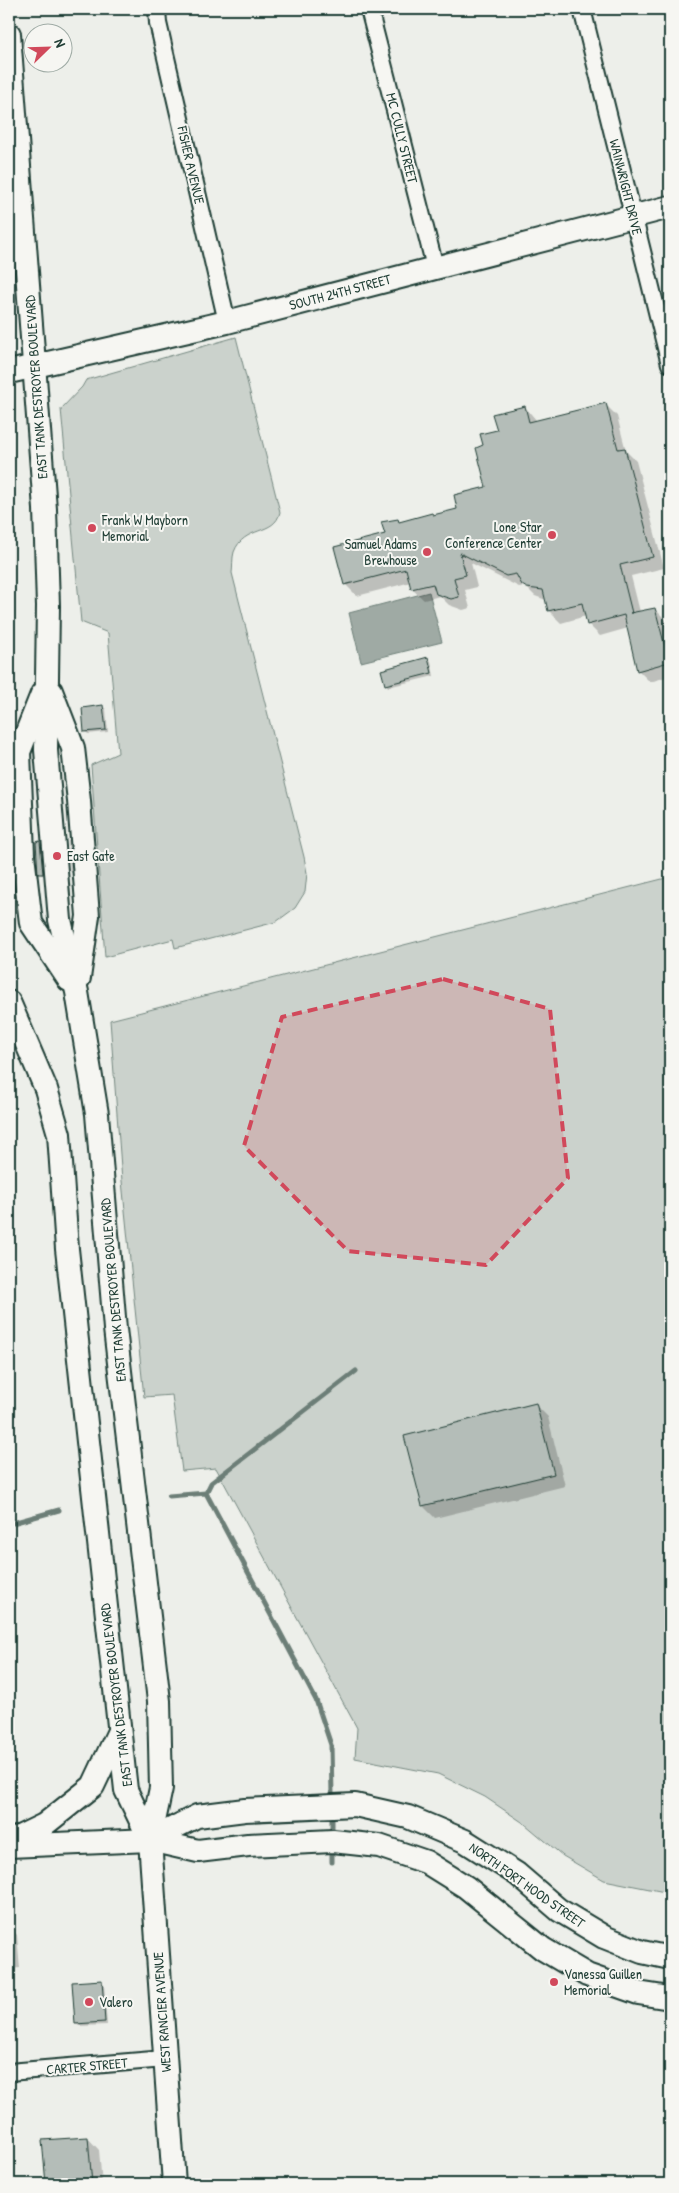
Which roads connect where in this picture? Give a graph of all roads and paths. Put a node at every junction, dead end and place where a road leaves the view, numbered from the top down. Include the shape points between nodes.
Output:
1 (157, 9) edge
2 (369, 9) edge
3 (582, 9) edge
4 (9, 34) edge
5 (670, 207) edge
6 (634, 217) junction
7 (435, 267) junction
8 (227, 322) junction
9 (670, 364) edge
10 (34, 365) junction
11 (9, 372) edge
12 (47, 681) junction
13 (77, 992) junction
14 (9, 1002) edge
15 (119, 1731) junction
16 (150, 1840) junction
17 (9, 1842) edge
18 (9, 1846) edge
19 (670, 1958) edge
20 (670, 1998) edge
21 (165, 2059) junction
22 (9, 2072) edge
23 (174, 2184) edge

1 - 8 street, FISHER AVENUE
2 - 7 street, MC CULLY STREET
3 - 6 street, WAINWRIGHT DRIVE
4 - 10 street, EAST TANK DESTROYER BOULEVARD
5 - 6 street, SOUTH 24TH STREET
6 - 7 street, SOUTH 24TH STREET
6 - 9 street, WAINWRIGHT DRIVE
7 - 8 street, SOUTH 24TH STREET
8 - 10 street, SOUTH 24TH STREET
10 - 11 street, SOUTH 24TH STREET
10 - 12 street, EAST TANK DESTROYER BOULEVARD via 48,606
12 - 13 street, EAST TANK DESTROYER BOULEVARD via 46,750 60,920
12 - 13 street via 19,752 23,855 31,923
13 - 16 street, EAST TANK DESTROYER BOULEVARD via 97,1114 115,1329 159,1701 161,1788
14 - 15 street, EAST TANK DESTROYER BOULEVARD via 46,1089 59,1134 67,1249
15 - 16 street, EAST TANK DESTROYER BOULEVARD via 126,1790
15 - 17 street via 93,1786 44,1825
16 - 18 street, NORTH FORT HOOD STREET
16 - 19 street, NORTH FORT HOOD STREET via 197,1816 245,1810 355,1805 408,1817 465,1841 517,1874 559,1910 604,1937 642,1952
16 - 20 street, NORTH FORT HOOD STREET via 198,1851 333,1841 379,1846 426,1862 466,1887 543,1949 587,1975 638,1993
16 - 21 street, WEST RANCIER AVENUE
21 - 22 street, CARTER STREET
21 - 23 street, WEST RANCIER AVENUE

